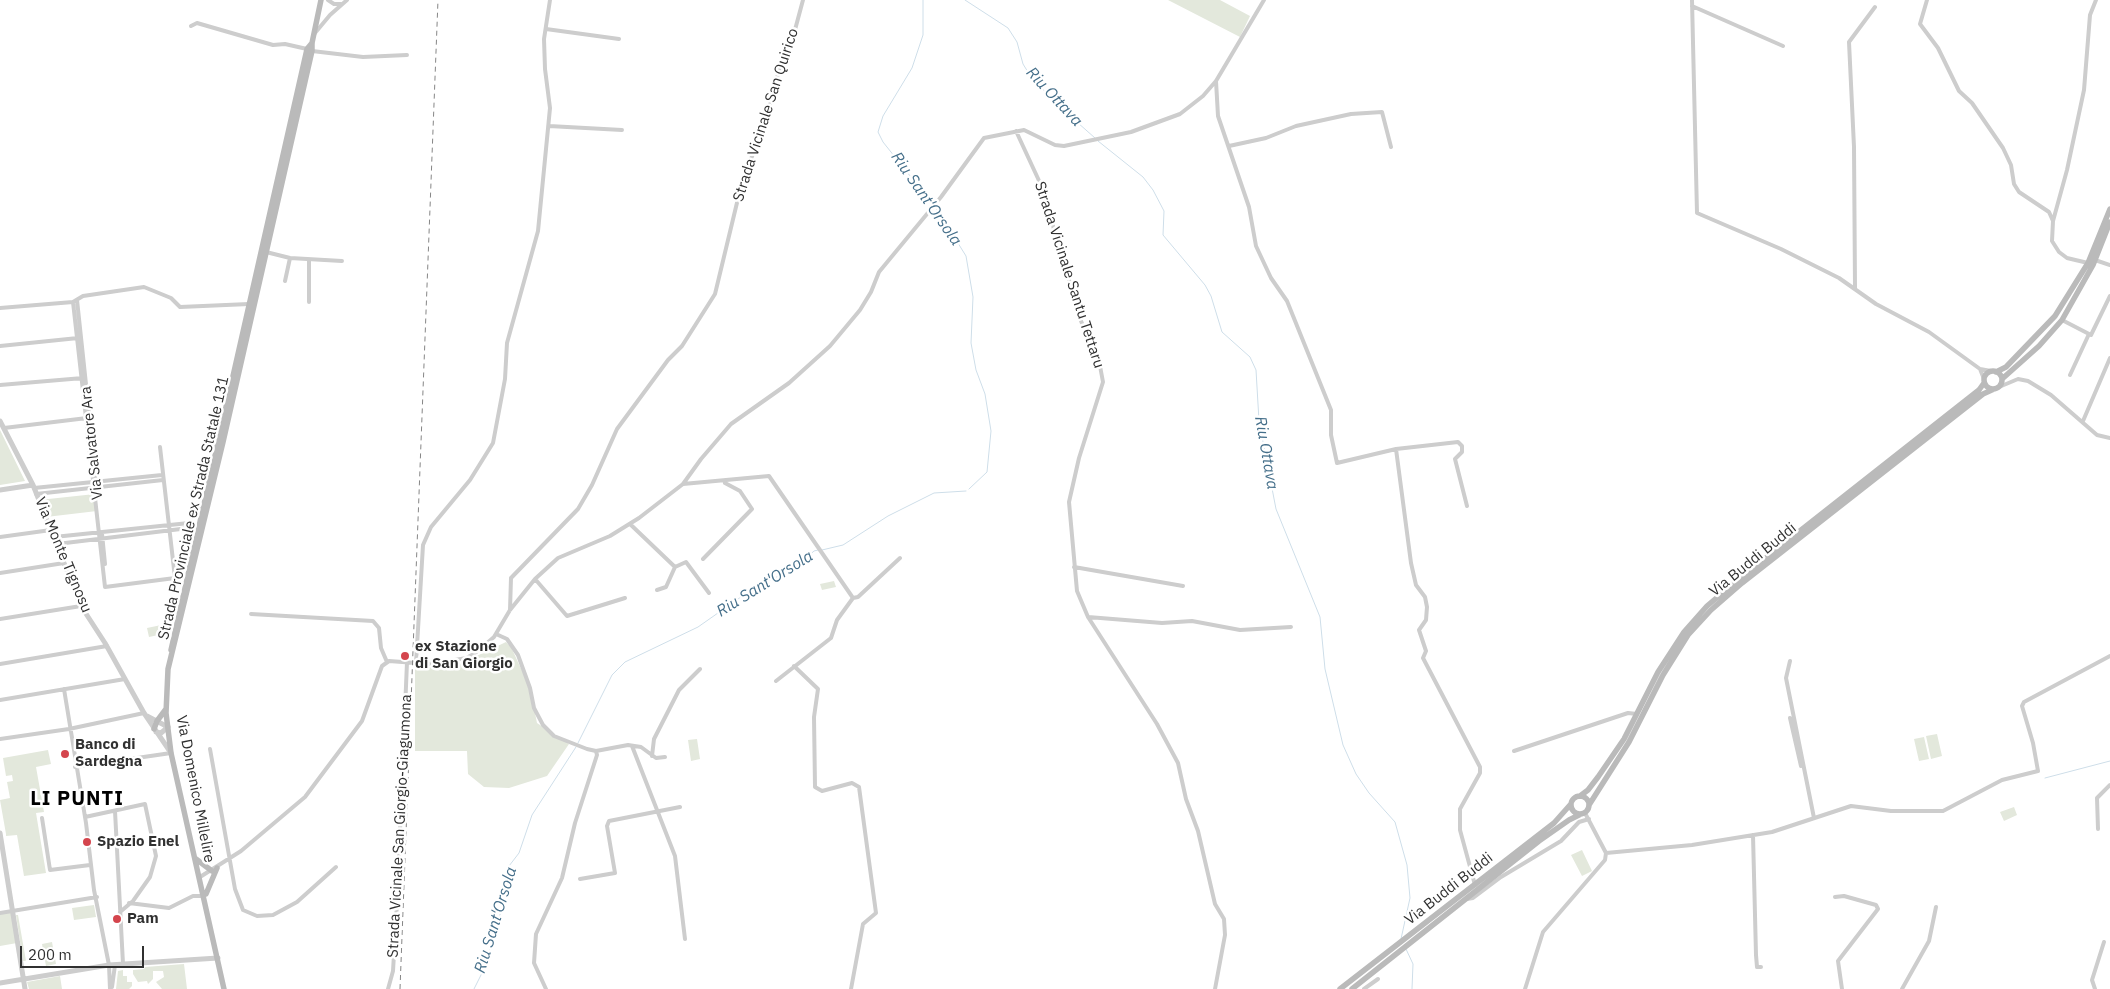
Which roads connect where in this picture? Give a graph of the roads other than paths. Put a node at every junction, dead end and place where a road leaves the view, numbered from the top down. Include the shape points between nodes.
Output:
1 (328, 0) edge
2 (347, 0) edge
3 (550, 0) edge
4 (803, 0) edge
5 (1264, 0) edge
6 (1692, 0) edge
7 (1927, 0) edge
8 (2096, 0) edge
9 (320, 1) edge
10 (341, 4) junction
11 (1692, 6) junction
12 (1875, 7) dead end
13 (191, 26) dead end
14 (546, 29) junction
15 (314, 35) junction
16 (619, 39) dead end
17 (1783, 46) dead end
18 (310, 50) junction
19 (407, 55) dead end
20 (1216, 81) junction
21 (548, 126) junction
22 (622, 130) dead end
23 (1016, 131) junction
24 (1229, 146) junction
25 (1390, 147) dead end
26 (2110, 209) edge
27 (2053, 221) junction
28 (2110, 222) edge
29 (266, 252) junction
30 (290, 258) junction
31 (310, 260) junction
32 (2095, 260) junction
33 (342, 261) dead end
34 (2088, 263) junction
35 (2110, 265) edge
36 (285, 281) dead end
37 (1855, 288) junction
38 (2110, 296) edge
39 (75, 301) junction
40 (309, 302) dead end
41 (249, 304) junction
42 (0, 308) edge
43 (2062, 320) junction
44 (2088, 334) junction
45 (78, 338) junction
46 (0, 346) edge
47 (2110, 358) edge
48 (1980, 369) junction
49 (1993, 371) junction
50 (2070, 375) dead end
51 (84, 378) junction
52 (2002, 379) junction
53 (1984, 381) junction
54 (0, 385) edge
55 (1997, 388) junction
56 (88, 418) junction
57 (0, 421) edge
58 (2082, 421) junction
59 (4, 428) junction
60 (2110, 438) edge
61 (160, 447) dead end
62 (1396, 449) junction
63 (162, 475) junction
64 (163, 480) junction
65 (95, 482) junction
66 (723, 482) junction
67 (683, 484) junction
68 (95, 487) junction
69 (34, 489) junction
70 (0, 490) edge
71 (1467, 506) dead end
72 (189, 523) dead end
73 (630, 524) junction
74 (168, 525) junction
75 (189, 528) dead end
76 (51, 530) junction
77 (169, 531) junction
78 (100, 532) junction
79 (0, 537) edge
80 (54, 537) junction
81 (101, 539) junction
82 (57, 544) junction
83 (900, 558) dead end
84 (703, 560) dead end
85 (64, 563) junction
86 (675, 566) junction
87 (1074, 568) junction
88 (0, 573) edge
89 (535, 579) junction
90 (1183, 586) dead end
91 (657, 590) dead end
92 (709, 592) dead end
93 (626, 598) dead end
94 (852, 598) junction
95 (81, 606) junction
96 (510, 610) junction
97 (251, 614) dead end
98 (1088, 617) junction
99 (0, 619) edge
100 (1291, 627) dead end
101 (496, 634) junction
102 (107, 646) junction
103 (2110, 656) edge
104 (171, 657) junction
105 (1790, 661) dead end
106 (387, 662) junction
107 (407, 662) junction
108 (416, 663) junction
109 (0, 664) edge
110 (794, 666) junction
111 (700, 669) dead end
112 (125, 679) junction
113 (776, 681) dead end
114 (64, 689) junction
115 (0, 700) edge
116 (166, 709) junction
117 (144, 713) junction
118 (1637, 714) junction
119 (1790, 718) dead end
120 (157, 721) junction
121 (168, 727) junction
122 (70, 729) junction
123 (155, 731) junction
124 (0, 739) edge
125 (632, 746) junction
126 (210, 749) dead end
127 (596, 751) junction
128 (1514, 751) dead end
129 (171, 753) junction
130 (652, 756) junction
131 (665, 757) dead end
132 (76, 767) junction
133 (2110, 785) edge
134 (1580, 796) junction
135 (1570, 805) junction
136 (1589, 805) junction
137 (680, 806) dead end
138 (115, 811) junction
139 (656, 812) junction
140 (1583, 814) junction
141 (85, 817) junction
142 (42, 818) dead end
143 (1589, 819) junction
144 (1813, 819) junction
145 (2098, 829) dead end
146 (0, 833) edge
147 (1753, 836) junction
148 (1606, 853) junction
149 (196, 859) junction
150 (230, 859) junction
151 (1515, 860) junction
152 (90, 865) junction
153 (336, 866) dead end
154 (1516, 869) junction
155 (215, 870) junction
156 (200, 877) junction
157 (580, 879) dead end
158 (1475, 885) junction
159 (97, 897) junction
160 (1835, 897) dead end
161 (205, 899) junction
162 (1466, 899) junction
163 (129, 903) junction
164 (1936, 907) dead end
165 (12, 911) junction
166 (120, 912) junction
167 (0, 913) edge
168 (685, 939) dead end
169 (1409, 940) junction
170 (2104, 942) dead end
171 (1396, 950) junction
172 (218, 958) junction
173 (123, 964) junction
174 (116, 965) junction
175 (109, 966) junction
176 (1761, 967) dead end
177 (23, 978) junction
178 (1378, 979) dead end
179 (0, 983) edge
180 (25, 989) edge
181 (111, 989) edge
182 (224, 989) edge
183 (388, 989) edge
184 (546, 989) edge
185 (851, 989) edge
186 (1216, 989) edge
187 (1340, 989) edge
188 (1352, 989) edge
189 (1364, 989) edge
190 (1525, 989) edge
191 (1842, 989) edge
192 (1902, 989) edge
193 (2095, 989) edge

1 - 10 street
2 - 10 street
3 - 14 street
4 - 96 street, Strada Vicinale San Quirico via 765,123 742,182 715,294 682,346 617,429 578,509 511,578
5 - 20 street
6 - 11 street
7 - 27 street via 1920,24 1938,48 1959,91 1972,103 2004,148 2019,192 2049,212
8 - 27 street via 2090,16 2084,90
9 - 15 main road, Strada Provinciale ex Strada Statale 131
10 - 15 street
11 - 17 street
11 - 37 street via 1697,213 1781,249
12 - 37 street via 1849,42
13 - 18 street via 197,23 273,45 286,44
14 - 16 street
14 - 21 street
15 - 18 main road, Strada Provinciale ex Strada Statale 131
18 - 19 street via 363,57
18 - 29 main road, Strada Provinciale ex Strada Statale 131
18 - 41 main road, Strada Provinciale ex Strada Statale 131
20 - 23 street via 1180,114 1160,123 1106,137 1064,146 1024,130
20 - 24 street via 1217,110
21 - 22 street
21 - 108 street via 538,231 507,343 493,443 470,480 432,527 423,545
23 - 67 street via 984,138 941,197 879,272 860,310 830,346 789,383 731,424 700,458
23 - 87 street, Strada Vicinale Santu Tettaru via 1041,185 1081,321 1100,366 1103,382 1069,502
24 - 25 street via 1266,138 1296,126 1382,112
24 - 62 street via 1256,246 1287,302 1331,410 1331,436 1337,463
26 - 34 main road
27 - 34 street via 2052,241 2059,252 2066,258
28 - 32 main road
29 - 30 street
29 - 104 main road, Strada Provinciale ex Strada Statale 131
30 - 31 street
30 - 36 street
31 - 33 street
31 - 40 street
32 - 35 street
32 - 43 main road
34 - 49 main road via 2056,316 2006,367
37 - 48 street via 1876,304 1930,332
38 - 44 street via 2091,335
39 - 41 street via 83,296 144,287 171,298 180,307
39 - 42 street
39 - 45 street, Via Salvatore Ara
39 - 51 street, Via Salvatore Ara
41 - 104 main road, Strada Provinciale ex Strada Statale 131 via 173,635
43 - 44 street
43 - 52 main road
44 - 50 street
45 - 46 street
45 - 51 street, Via Salvatore Ara
47 - 58 street
48 - 49 street
48 - 53 street
49 - 52 main road
49 - 53 main road, Via Buddi Buddi
51 - 54 street
51 - 56 street, Via Salvatore Ara
52 - 55 main road
53 - 55 main road via 1988,388
53 - 118 main road, Via Buddi Buddi via 1979,390 1707,606 1684,632 1658,672
55 - 58 street via 2018,379 2028,381
55 - 136 main road, Via Buddi Buddi via 1975,400 1711,610 1688,636 1663,674 1629,742
56 - 59 street
56 - 65 street, Via Salvatore Ara
57 - 59 street, Via Monte Tignosu
58 - 60 street via 2097,435
59 - 69 street, Via Monte Tignosu
61 - 63 street
62 - 71 street via 1458,442 1462,452 1455,459
62 - 158 street via 1411,564 1416,585 1425,597 1427,607 1426,620 1419,630 1426,651 1423,658 1480,767 1480,773 1460,809 1460,830
63 - 64 street
63 - 65 street
64 - 68 street
64 - 74 street
65 - 68 street, Via Salvatore Ara
65 - 69 street
66 - 67 street
66 - 84 street via 740,491 752,509
66 - 94 street via 769,476
67 - 73 street
68 - 69 street
68 - 78 street, Via Salvatore Ara
69 - 70 street
69 - 76 street, Via Monte Tignosu
72 - 74 street
73 - 86 street
73 - 89 street via 558,558
74 - 77 street
74 - 78 street
75 - 77 street
76 - 79 street
76 - 80 street, Via Monte Tignosu
77 - 81 street
77 - 81 street, Via Salvatore Ara via 175,578 106,586
78 - 80 street
78 - 81 street, Via Salvatore Ara
80 - 82 street, Via Monte Tignosu
81 - 82 street
82 - 85 street, Via Monte Tignosu
83 - 94 street via 858,597
85 - 88 street
85 - 95 street, Via Monte Tignosu
86 - 91 street via 666,587
86 - 92 street via 686,562
87 - 90 street
87 - 98 street, Strada Vicinale Santu Tettaru via 1077,591
89 - 93 street via 567,616
89 - 96 street
94 - 110 street via 837,620 832,638
95 - 99 street
95 - 102 street, Via Monte Tignosu
96 - 101 street
97 - 106 street via 373,621 379,628 381,648
98 - 100 street via 1162,623 1192,621 1240,630
98 - 186 street, Strada Vicinale Santu Tettaru via 1157,724 1178,763 1215,904 1224,919 1225,935
101 - 108 street via 467,658
101 - 127 street via 507,639 518,654 534,708 543,725 554,736
102 - 109 street
102 - 112 street, Via Monte Tignosu
103 - 144 street via 2024,702 2022,706 2038,771 2002,780 1943,811 1891,811 1851,806
104 - 116 main road, Via Domenico Millelire
105 - 144 street via 1786,678
106 - 107 street
106 - 150 street via 376,675 357,729 311,789 295,807
107 - 108 street
107 - 183 street, Strada Vicinale San Giorgio-Giagumona via 397,903 393,971
110 - 113 street
110 - 185 street via 818,689 814,717 815,787 822,791 852,783 859,787 876,913 863,924
111 - 130 street via 679,690 654,739
112 - 114 street
112 - 117 street, Via Monte Tignosu
114 - 115 street
114 - 122 street
116 - 120 main road
116 - 121 main road, Via Domenico Millelire
117 - 120 street, Via Monte Tignosu
117 - 122 street
117 - 123 street, Via Monte Tignosu
118 - 128 street via 1628,713
118 - 134 main road, Via Buddi Buddi via 1598,777
119 - 144 street
120 - 121 street, Via Monte Tignosu
120 - 123 main road
121 - 123 street via 161,732
121 - 129 main road, Via Domenico Millelire
122 - 124 street
122 - 132 street
123 - 129 street, Via Monte Tignosu
125 - 127 street
125 - 130 street via 640,747
125 - 139 street
126 - 150 street
127 - 184 street via 562,878 536,934 534,963
129 - 132 street
129 - 149 main road, Via Domenico Millelire
130 - 131 street
132 - 141 street
133 - 145 street via 2098,798
134 - 135 main road
134 - 136 main road via 1587,799
135 - 140 main road via 1575,813
135 - 158 main road, Via Buddi Buddi via 1564,814
136 - 140 main road
137 - 139 street
138 - 141 street
138 - 163 street via 145,804 156,856 150,877
138 - 166 street
139 - 157 street via 610,821 607,826 614,873
139 - 168 street via 675,856
140 - 143 street
140 - 151 main road, Via Buddi Buddi via 1552,830
141 - 152 street
142 - 152 street via 50,870
143 - 148 street
143 - 154 street via 1578,822 1561,841
144 - 147 street
146 - 165 street
147 - 148 street
147 - 176 street via 1756,954 1757,967
148 - 190 street via 1605,860 1543,932
149 - 155 main road
149 - 156 main road, Via Domenico Millelire
150 - 153 street via 234,889 243,910 257,916 273,915 297,902
150 - 155 street
151 - 154 street
151 - 162 main road, Via Buddi Buddi
152 - 159 street
154 - 162 street via 1473,898
155 - 156 street
155 - 161 main road
156 - 161 main road, Via Domenico Millelire
158 - 169 main road, Via Buddi Buddi
159 - 165 street
159 - 175 street
160 - 191 street via 1844,896 1878,909 1838,962
161 - 163 street via 193,896 168,908
161 - 172 main road, Via Domenico Millelire
162 - 169 main road, Via Buddi Buddi
163 - 166 street
164 - 192 street via 1929,941
165 - 167 street
165 - 177 street
166 - 173 street
169 - 171 main road, Via Buddi Buddi
170 - 193 street via 2092,980
171 - 187 main road, Via Buddi Buddi
171 - 188 main road, Via Buddi Buddi
172 - 173 street
172 - 182 main road, Via Domenico Millelire
173 - 174 street
174 - 175 street
174 - 181 street
175 - 177 street
175 - 181 street
177 - 179 street
177 - 180 street
178 - 189 street

